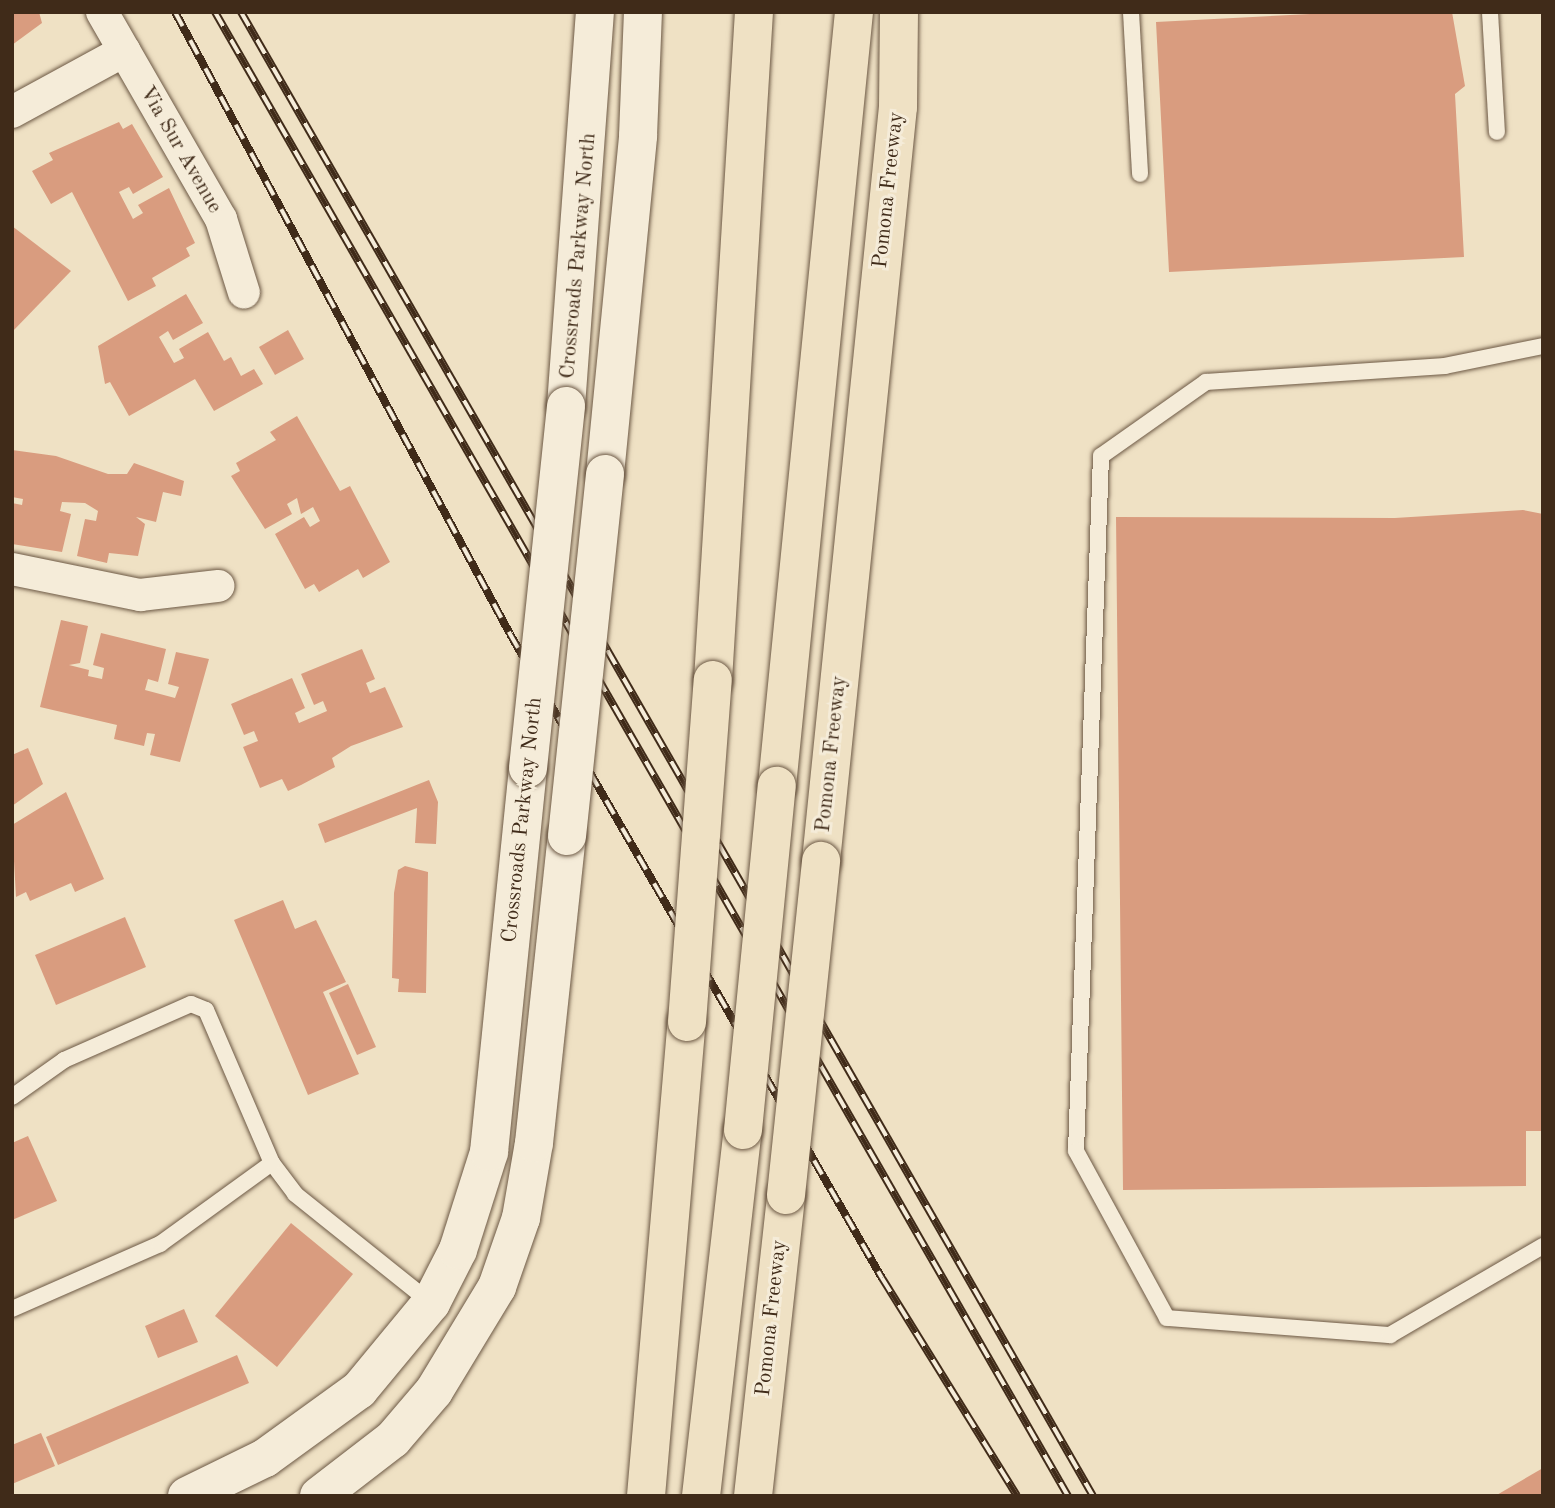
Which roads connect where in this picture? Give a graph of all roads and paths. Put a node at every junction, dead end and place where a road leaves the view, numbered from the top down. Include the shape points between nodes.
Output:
1 (102, 12) edge
2 (595, 12) edge
3 (643, 12) edge
4 (754, 12) edge
5 (854, 12) edge
6 (899, 12) edge
7 (1131, 12) edge
8 (1490, 12) edge
9 (124, 51) junction
10 (12, 111) edge
11 (1497, 132) dead end
12 (1140, 174) dead end
13 (244, 293) dead end
14 (1543, 346) edge
15 (12, 569) edge
16 (218, 586) dead end
17 (12, 1097) edge
18 (272, 1164) junction
19 (1543, 1246) edge
20 (431, 1303) junction
21 (12, 1309) edge
22 (187, 1496) edge
23 (319, 1496) edge
24 (646, 1496) edge
25 (701, 1496) edge
26 (753, 1496) edge

1 - 9 street, Via Sur Avenue
2 - 20 street, Crossroads Parkway North, bridge via 566,406 489,1152 458,1250
3 - 23 street, bridge via 605,474 534,1143 521,1218 497,1287 434,1391 393,1439
4 - 24 highway, bridge via 713,680
5 - 25 highway, bridge via 743,1130
6 - 26 highway, Pomona Freeway, bridge via 898,107
7 - 12 lane
8 - 11 lane
9 - 10 street
9 - 13 street, Via Sur Avenue via 220,219
14 - 19 lane via 1445,366 1206,382 1101,456 1076,1151 1167,1318 1390,1335
15 - 16 street via 140,595
17 - 18 lane via 64,1060 191,1004 206,1010
18 - 20 lane via 295,1194
18 - 21 lane via 160,1244
20 - 22 street, Crossroads Parkway North via 359,1390 314,1428

